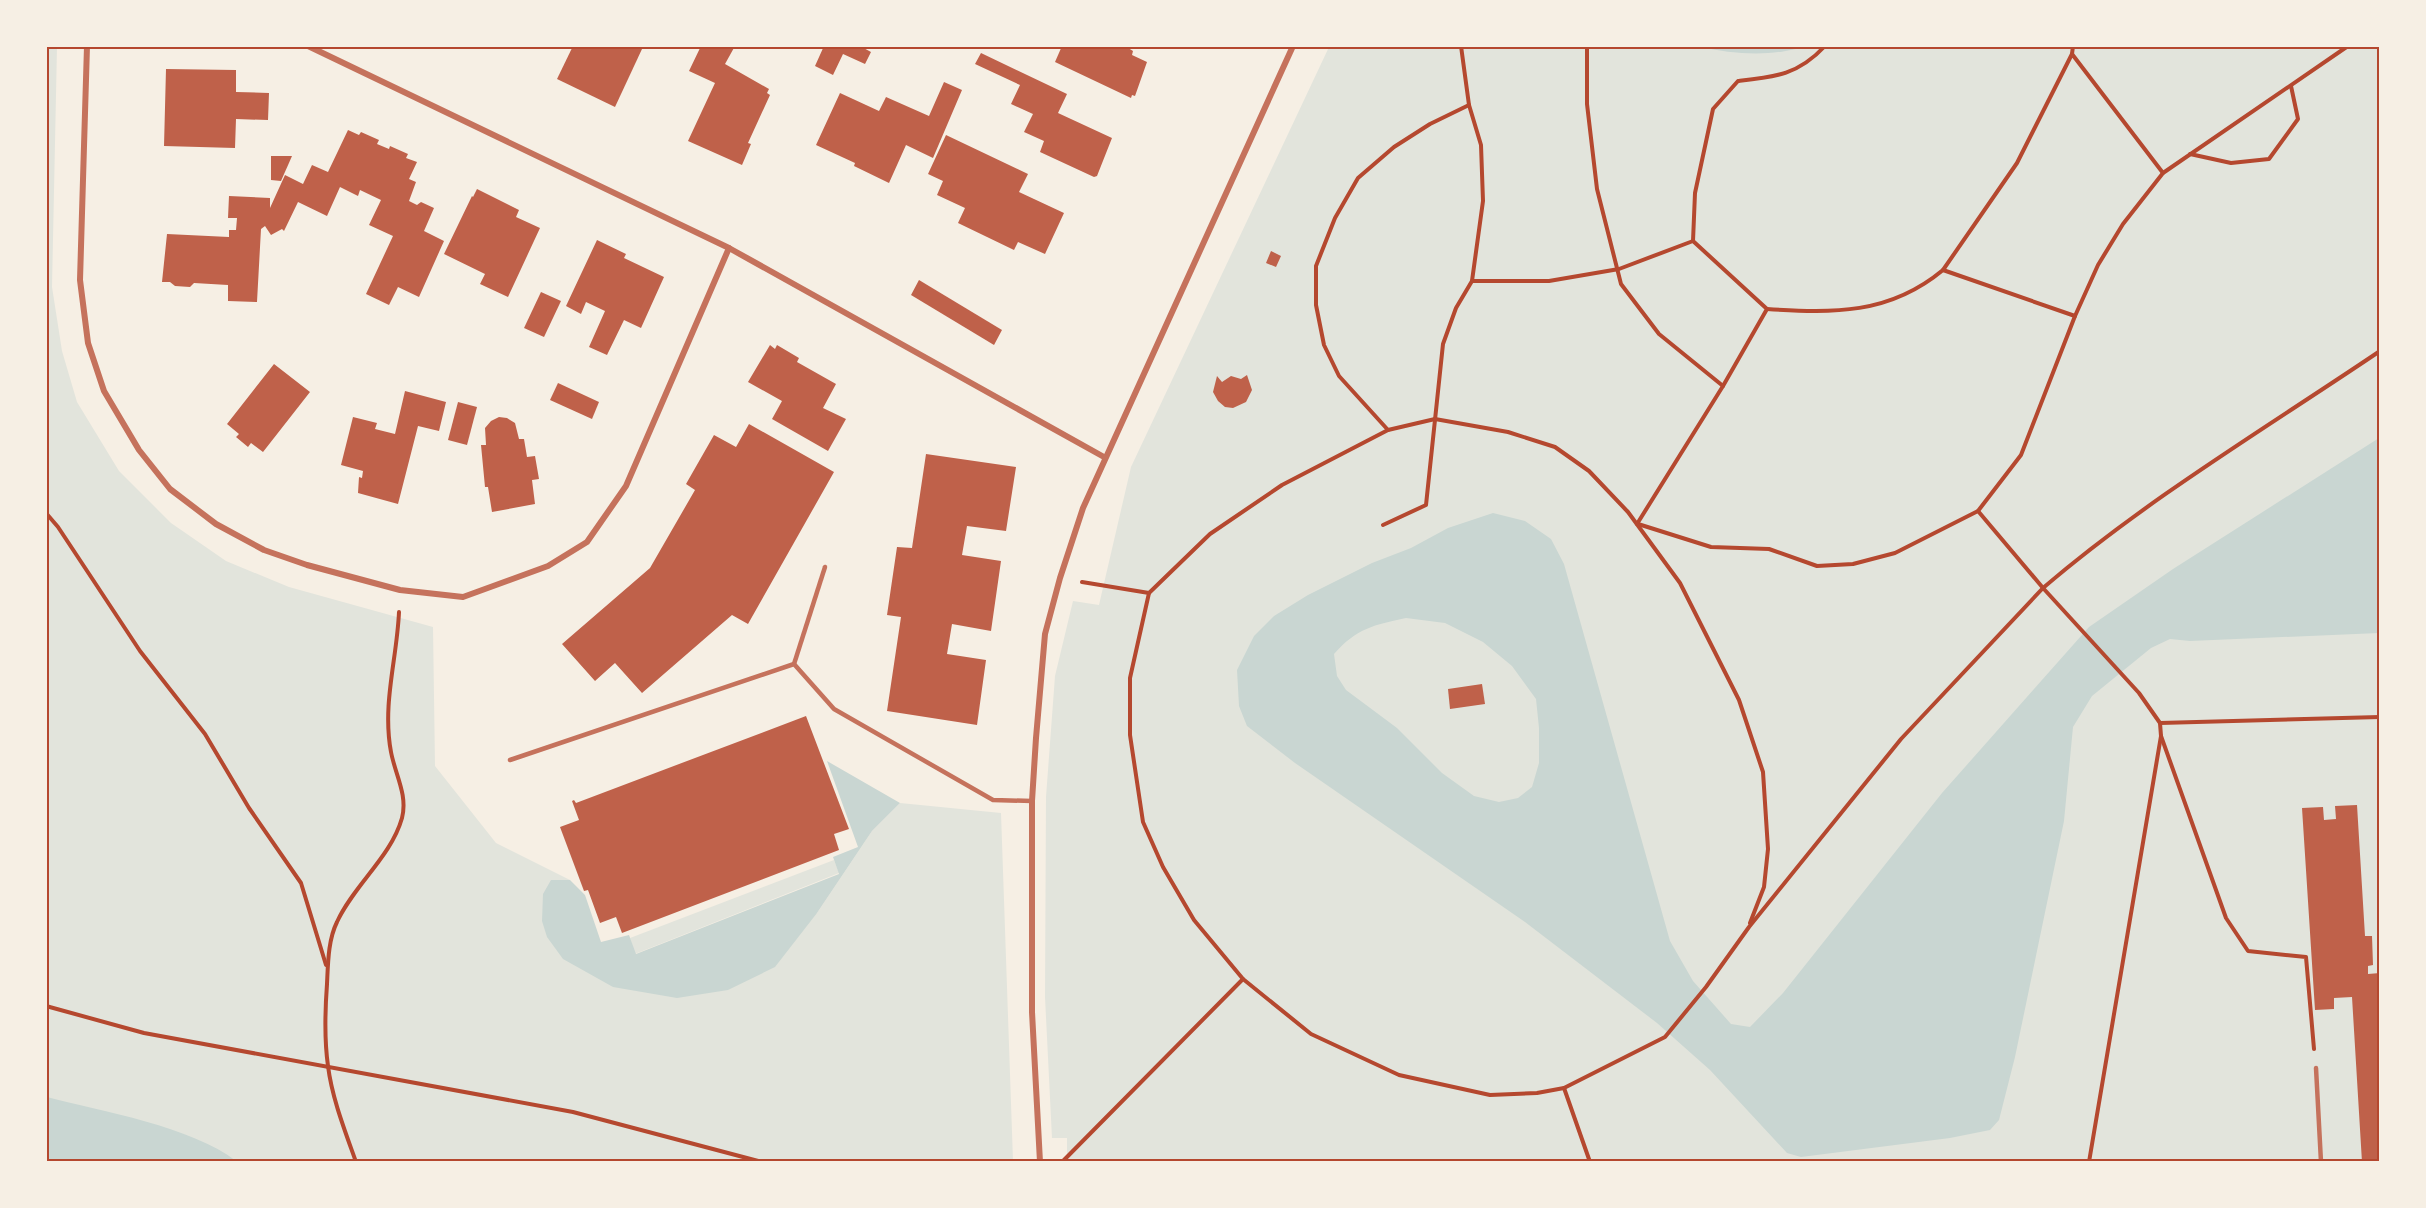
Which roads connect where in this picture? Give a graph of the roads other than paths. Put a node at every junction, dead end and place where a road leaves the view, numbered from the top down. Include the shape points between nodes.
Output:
1 (87, 46) edge
2 (308, 46) edge
3 (1293, 46) edge
4 (729, 248) junction
5 (1104, 457) junction
6 (825, 567) dead end
7 (794, 664) junction
8 (510, 760) dead end
9 (1032, 801) junction
10 (2316, 1068) road end
11 (1040, 1161) edge
12 (2321, 1161) edge

1 - 4 street via 80,280 88,343 104,391 139,450 170,489 216,524 264,550 356,580 463,597 548,566 587,542 626,486
2 - 4 street
3 - 5 street
4 - 5 street
5 - 9 street via 1060,578 1046,634
6 - 7 lane
7 - 8 lane
7 - 9 lane via 834,709 854,721 993,800
9 - 11 street via 1032,1012
10 - 12 lane

